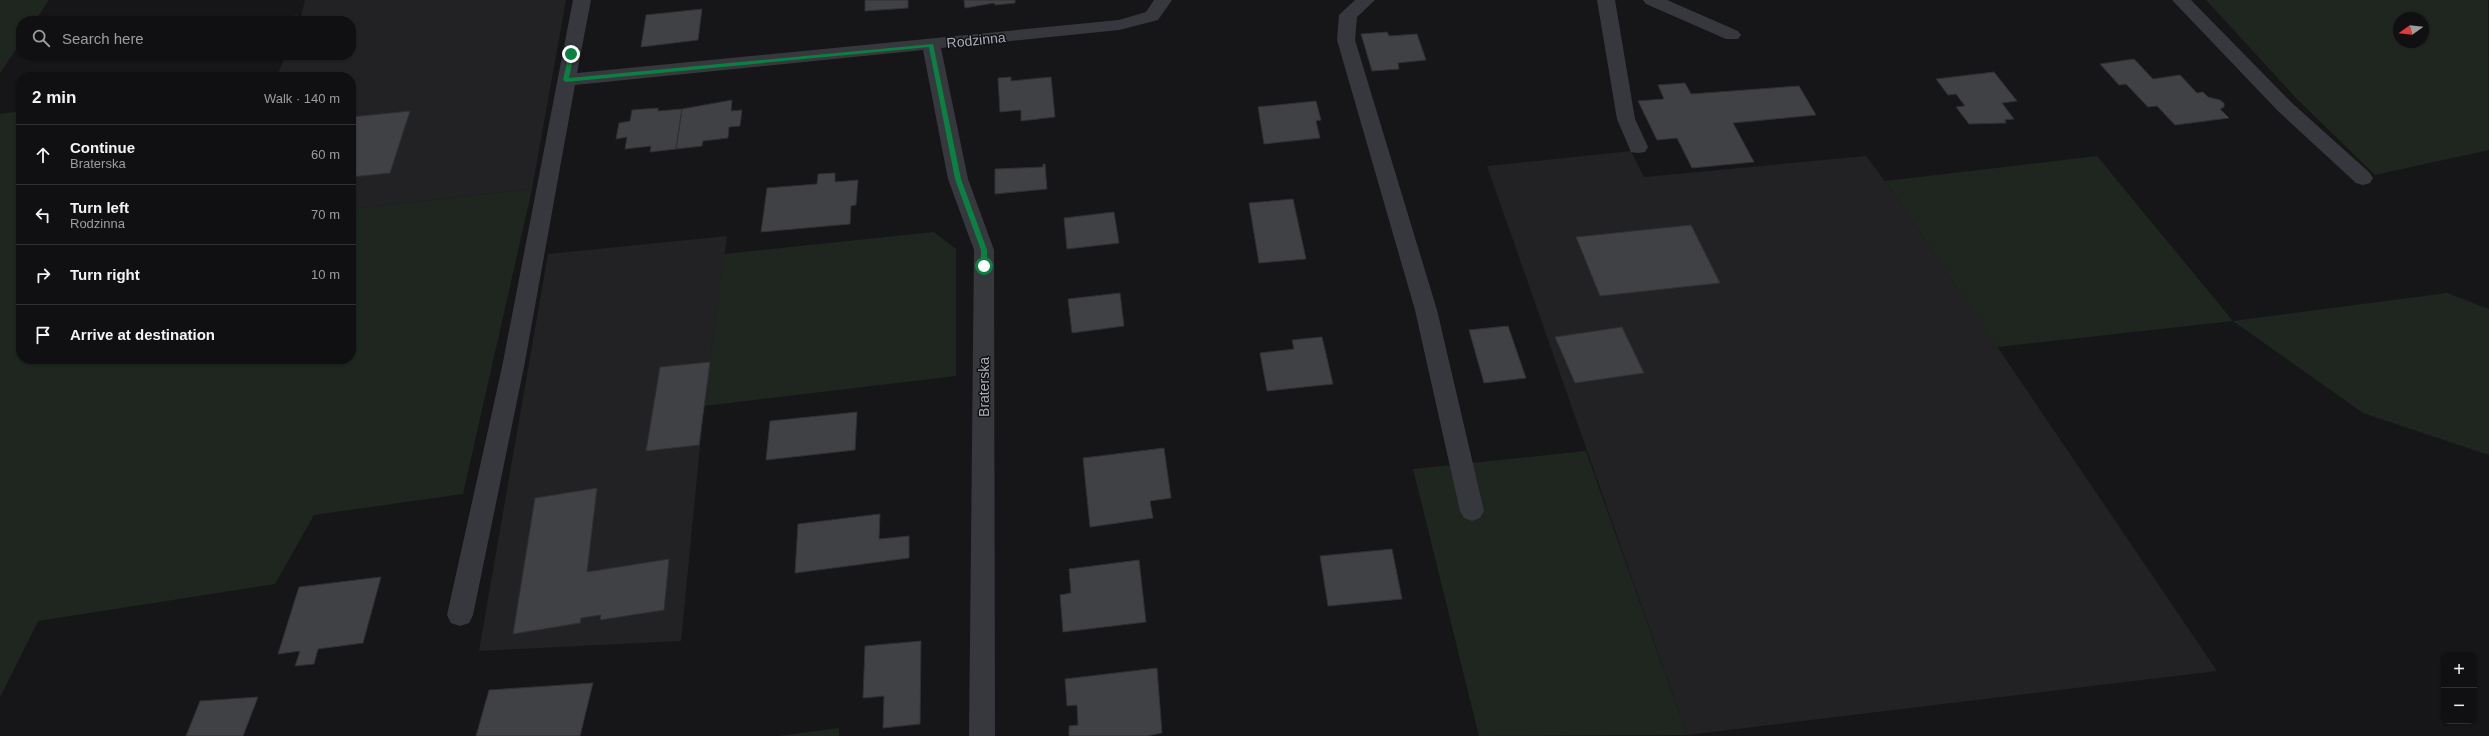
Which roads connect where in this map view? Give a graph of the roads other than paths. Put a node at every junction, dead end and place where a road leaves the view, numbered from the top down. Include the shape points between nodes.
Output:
1 (582, 0) edge
2 (1163, 0) edge
3 (1366, 0) edge
4 (1606, 0) edge
5 (1652, 0) edge
6 (2181, 0) edge
7 (1732, 35) dead end
8 (931, 45) junction
9 (566, 80) junction
10 (1638, 147) dead end
11 (2363, 178) dead end
12 (1472, 511) dead end
13 (460, 616) dead end
14 (982, 736) edge

1 - 9 street
2 - 8 street, Rodzinna via 1152,16 1119,25
3 - 12 street via 1348,15 1346,40 1426,310
4 - 10 street via 1626,119
5 - 7 street
6 - 11 street via 2285,107
8 - 9 street, Rodzinna
8 - 14 street, Braterska via 958,179 984,250
9 - 13 street via 513,367

